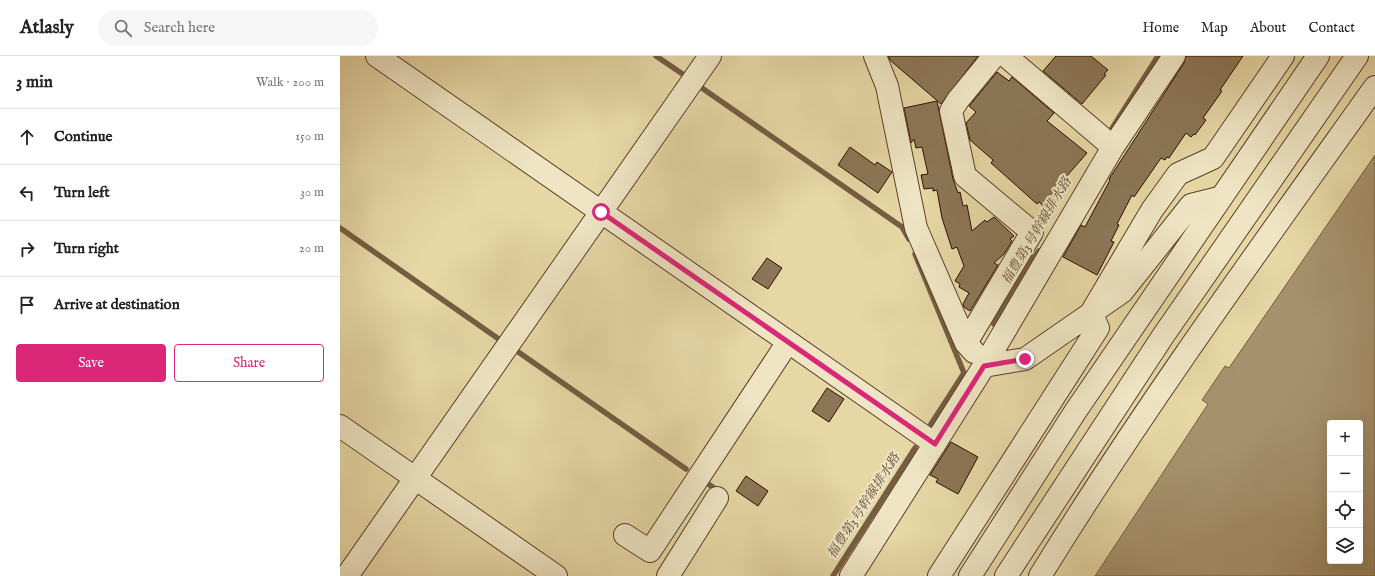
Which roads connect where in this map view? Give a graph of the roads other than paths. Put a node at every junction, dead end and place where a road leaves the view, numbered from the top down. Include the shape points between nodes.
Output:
1 (377, 56) edge
2 (710, 56) edge
3 (994, 56) edge
4 (1006, 56) edge
5 (1174, 56) edge
6 (1283, 56) edge
7 (1318, 56) edge
8 (1357, 56) edge
9 (876, 57) edge
10 (1375, 86) edge
11 (1113, 147) junction
12 (1219, 198) junction
13 (601, 212) junction
14 (1091, 314) junction
15 (788, 342) junction
16 (966, 343) junction
17 (984, 366) junction
18 (340, 426) edge
19 (935, 444) junction
20 (416, 478) junction
21 (718, 498) dead end
22 (625, 535) dead end
23 (347, 576) edge
24 (556, 576) edge
25 (668, 576) edge
26 (851, 576) edge
27 (939, 576) edge
28 (970, 576) edge
29 (1006, 576) edge
30 (1040, 576) edge

1 - 13 street
2 - 13 street
3 - 16 street via 951,111 963,169 965,176 1032,232
4 - 11 street
5 - 11 street
6 - 14 street via 1213,158 1178,174 1152,210
7 - 12 street
8 - 29 street via 1163,336
9 - 16 street via 887,86 916,228
10 - 30 street via 1186,352
11 - 17 street
12 - 14 street via 1191,205 1122,292
12 - 28 street via 1074,412
13 - 15 street
13 - 20 street
14 - 17 street via 1025,359
14 - 27 street via 1098,328
15 - 19 street
15 - 22 street via 650,552
16 - 17 street
17 - 19 street
18 - 20 street
19 - 26 street
20 - 23 street
20 - 24 street
21 - 25 street

